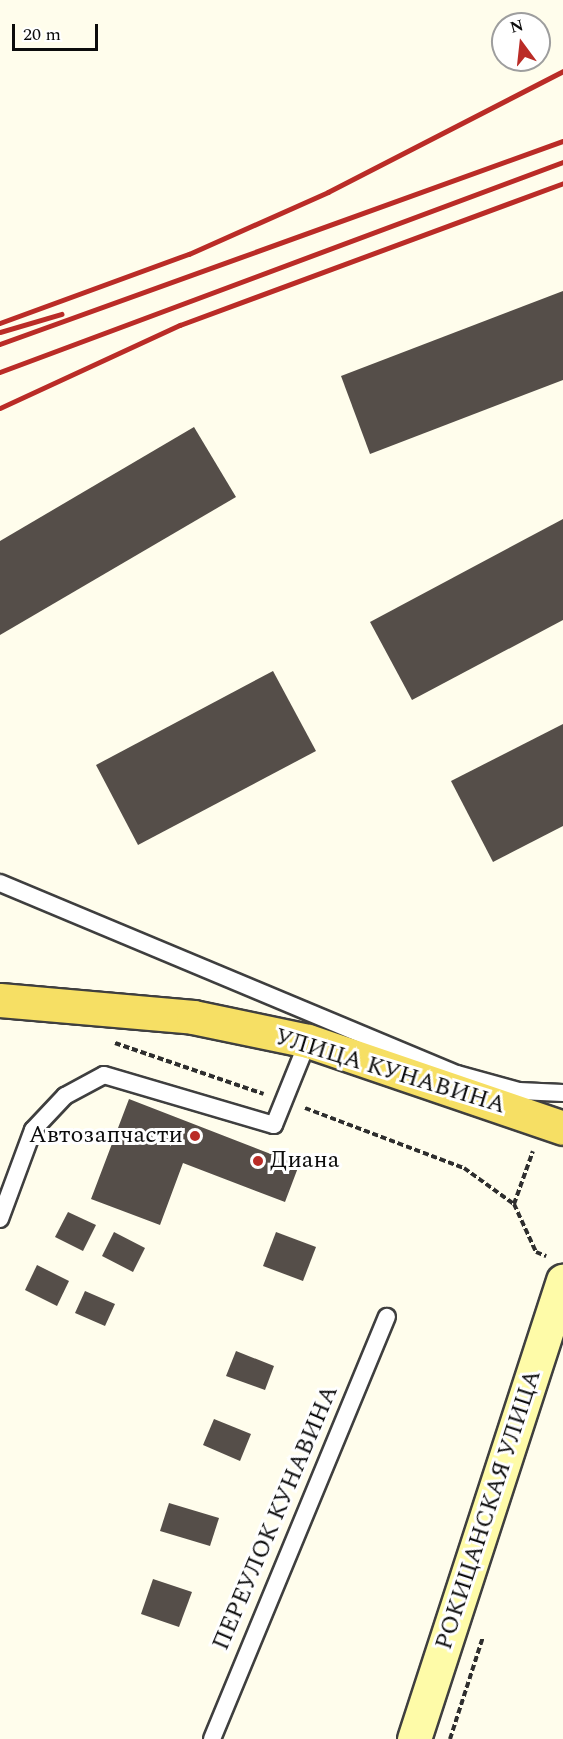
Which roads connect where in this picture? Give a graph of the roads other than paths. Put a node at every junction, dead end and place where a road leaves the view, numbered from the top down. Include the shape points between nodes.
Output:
1 (0, 883) edge
2 (0, 1000) edge
3 (308, 1041) junction
4 (563, 1093) edge
5 (553, 1124) edge
6 (0, 1219) edge
7 (559, 1270) edge
8 (387, 1317) dead end
9 (212, 1739) edge
10 (414, 1739) edge

1 - 4 lane via 457,1074 519,1091
2 - 3 main road, УЛИЦА КУНАВИНА via 193,1017
3 - 5 main road, УЛИЦА КУНАВИНА
3 - 6 lane via 274,1125 104,1076 64,1096 33,1130
7 - 10 street, РОКИЦАНСКАЯ УЛИЦА
8 - 9 lane, ПЕРЕУЛОК КУНАВИНА

